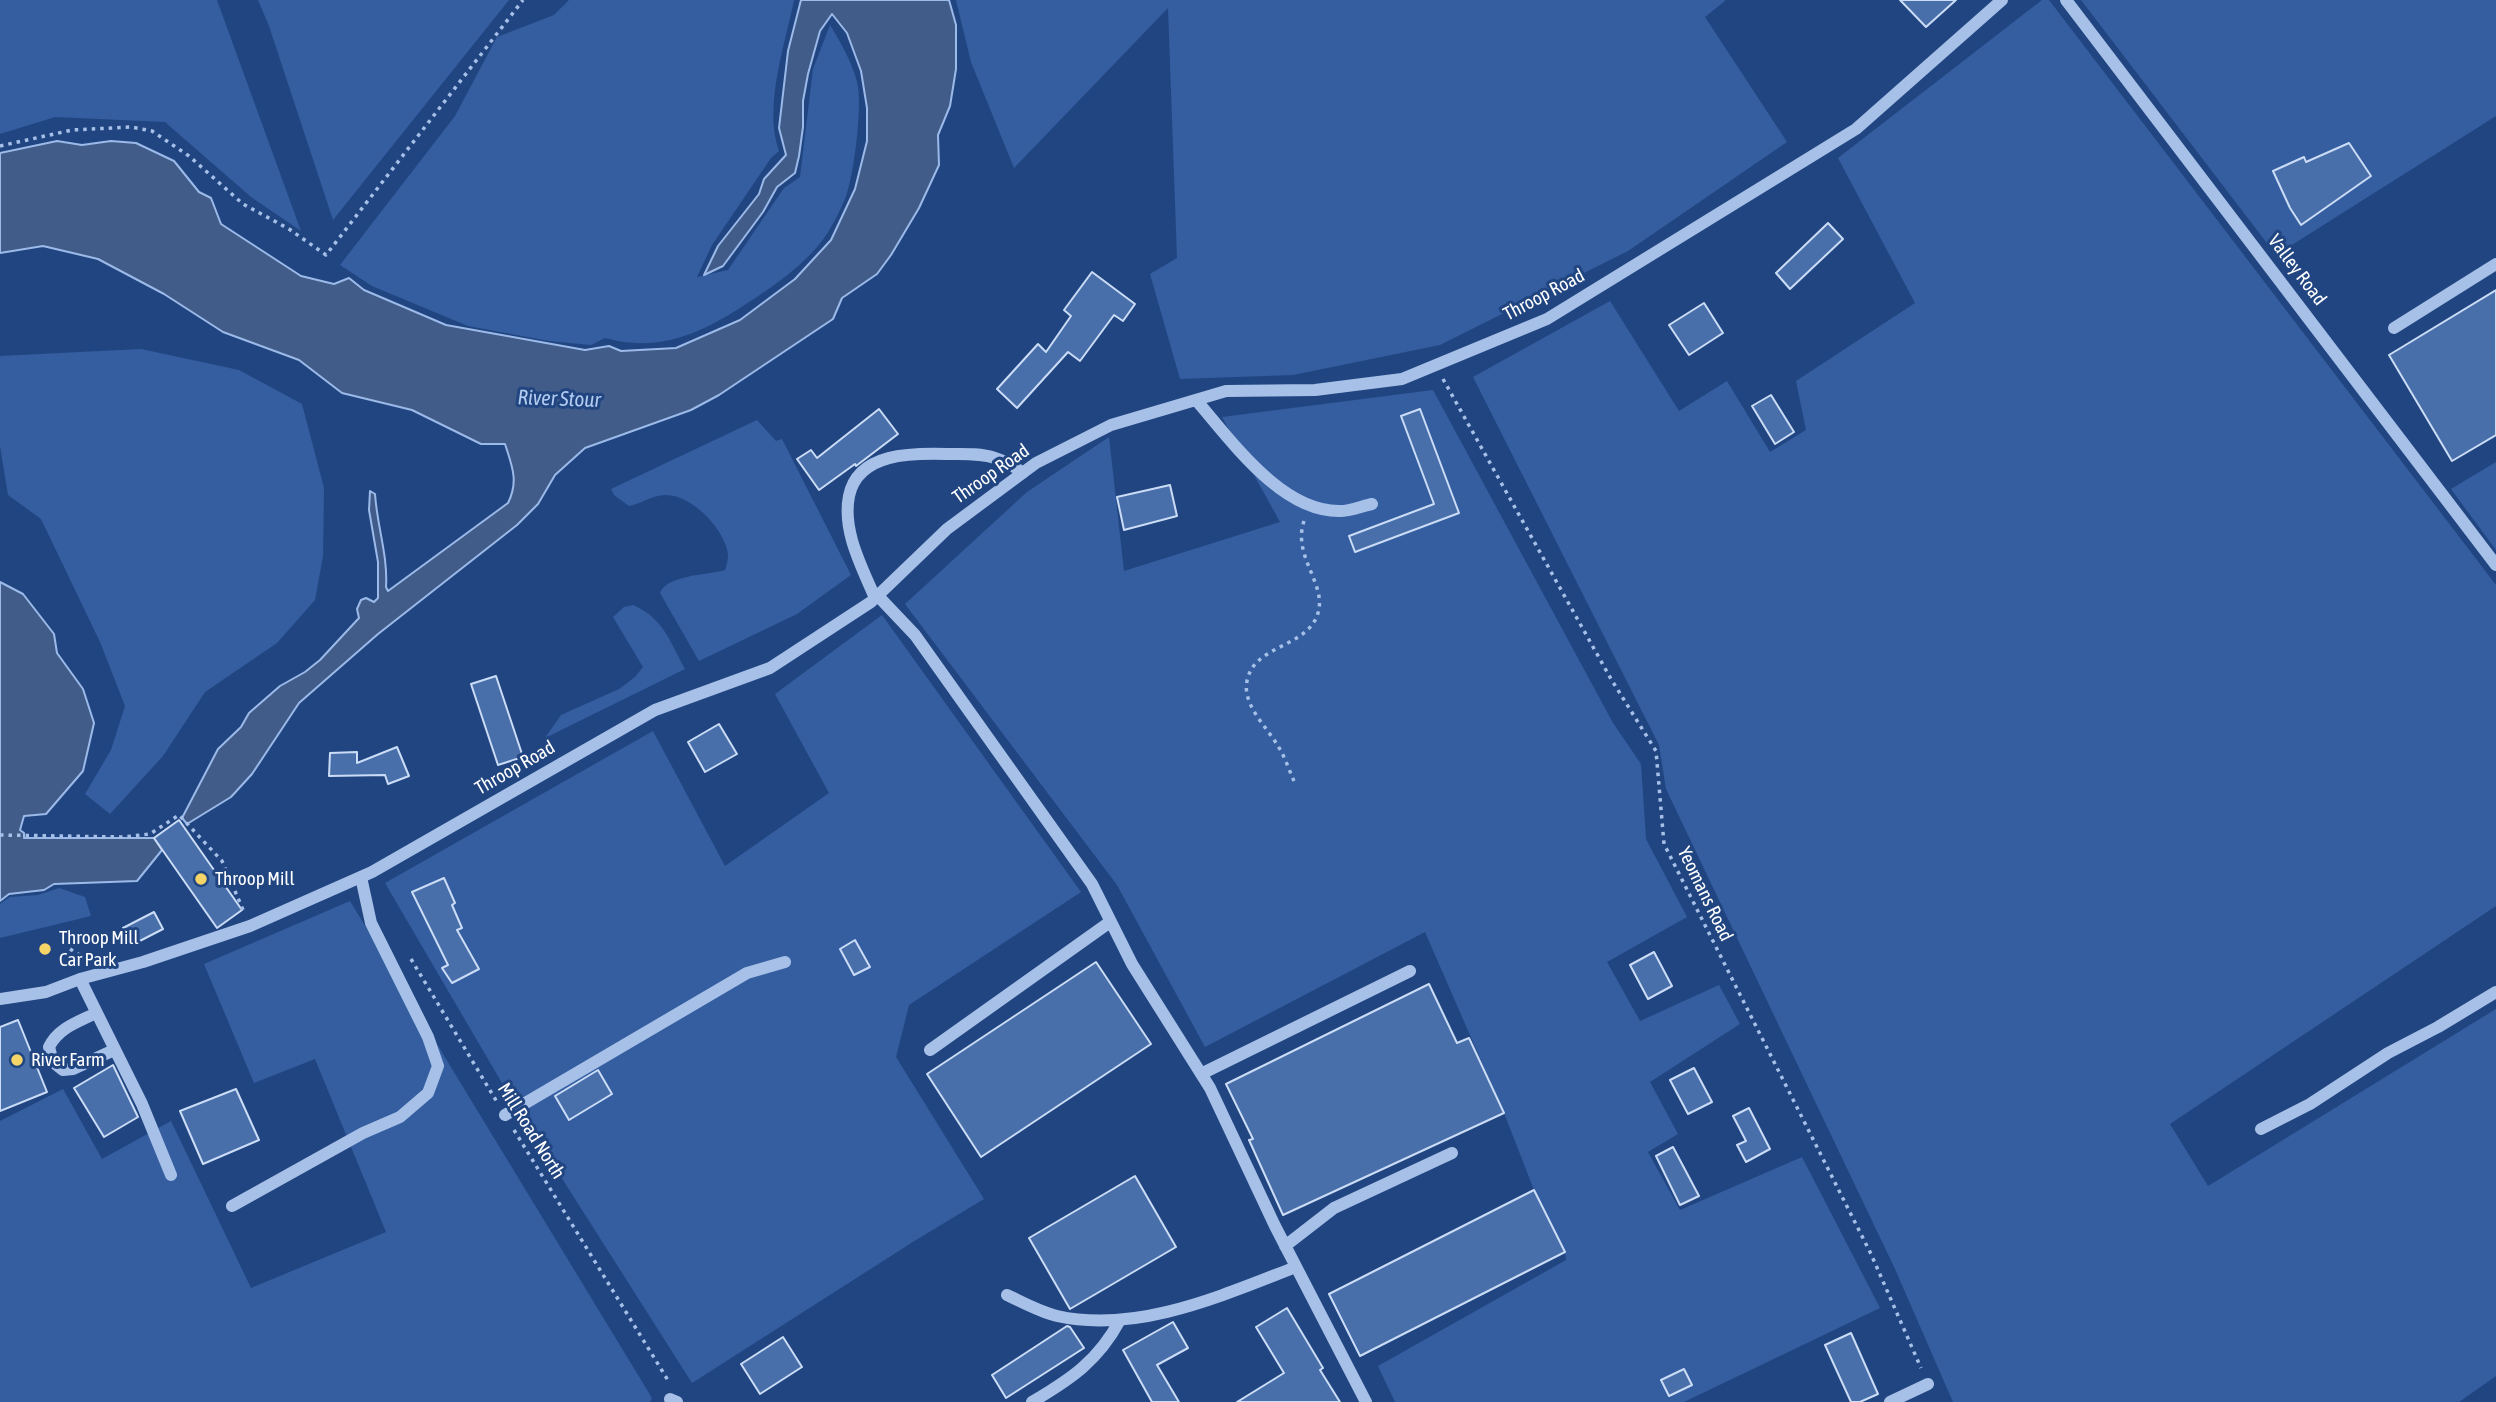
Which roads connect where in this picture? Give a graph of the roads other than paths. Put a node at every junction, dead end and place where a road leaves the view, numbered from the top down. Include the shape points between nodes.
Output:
1 (2002, 0) edge
2 (2066, 0) edge
3 (2496, 264) edge
4 (2394, 328) dead end
5 (1196, 400) junction
6 (1023, 473) junction
7 (1372, 504) dead end
8 (2496, 565) edge
9 (876, 597) junction
10 (360, 877) junction
11 (1110, 922) junction
12 (785, 962) dead end
13 (1410, 971) dead end
14 (80, 979) junction
15 (2496, 992) edge
16 (0, 999) edge
17 (96, 1013) junction
18 (114, 1050) junction
19 (930, 1050) dead end
20 (1201, 1074) junction
21 (505, 1115) road end
22 (2261, 1129) dead end
23 (1452, 1153) dead end
24 (172, 1175) dead end
25 (232, 1206) dead end
26 (1285, 1245) junction
27 (1296, 1267) junction
28 (1007, 1295) dead end
29 (1120, 1320) junction
30 (1928, 1384) road end
31 (1032, 1402) edge
32 (1366, 1402) edge
33 (1890, 1402) edge

1 - 5 street, Throop Road via 1856,129 1547,319 1402,379 1315,390 1226,391
2 - 8 street, Valley Road
3 - 4 street
5 - 6 street, Throop Road via 1111,425
5 - 7 street via 1236,448 1289,495 1311,506 1340,511
6 - 9 street, Throop Road via 947,529
6 - 9 street via 997,458 975,454 904,454 871,465 857,477 848,499 849,526
9 - 10 street, Throop Road via 770,668 655,710
9 - 11 street via 915,635 1092,884
10 - 14 street, Throop Road via 250,926
10 - 25 street via 370,923 438,1066 428,1093 400,1116
11 - 19 street
11 - 20 street
12 - 21 street via 747,974
13 - 20 street
14 - 16 street, Throop Road via 46,992
14 - 17 street
15 - 22 street
17 - 18 street
17 - 18 street via 54,1037 49,1047 53,1062 63,1070 73,1069
18 - 24 street
20 - 26 street
23 - 26 street via 1334,1208
26 - 27 street
27 - 29 street via 1197,1305
27 - 32 street
28 - 29 street via 1056,1316
29 - 31 street via 1108,1342 1071,1379
30 - 33 street

